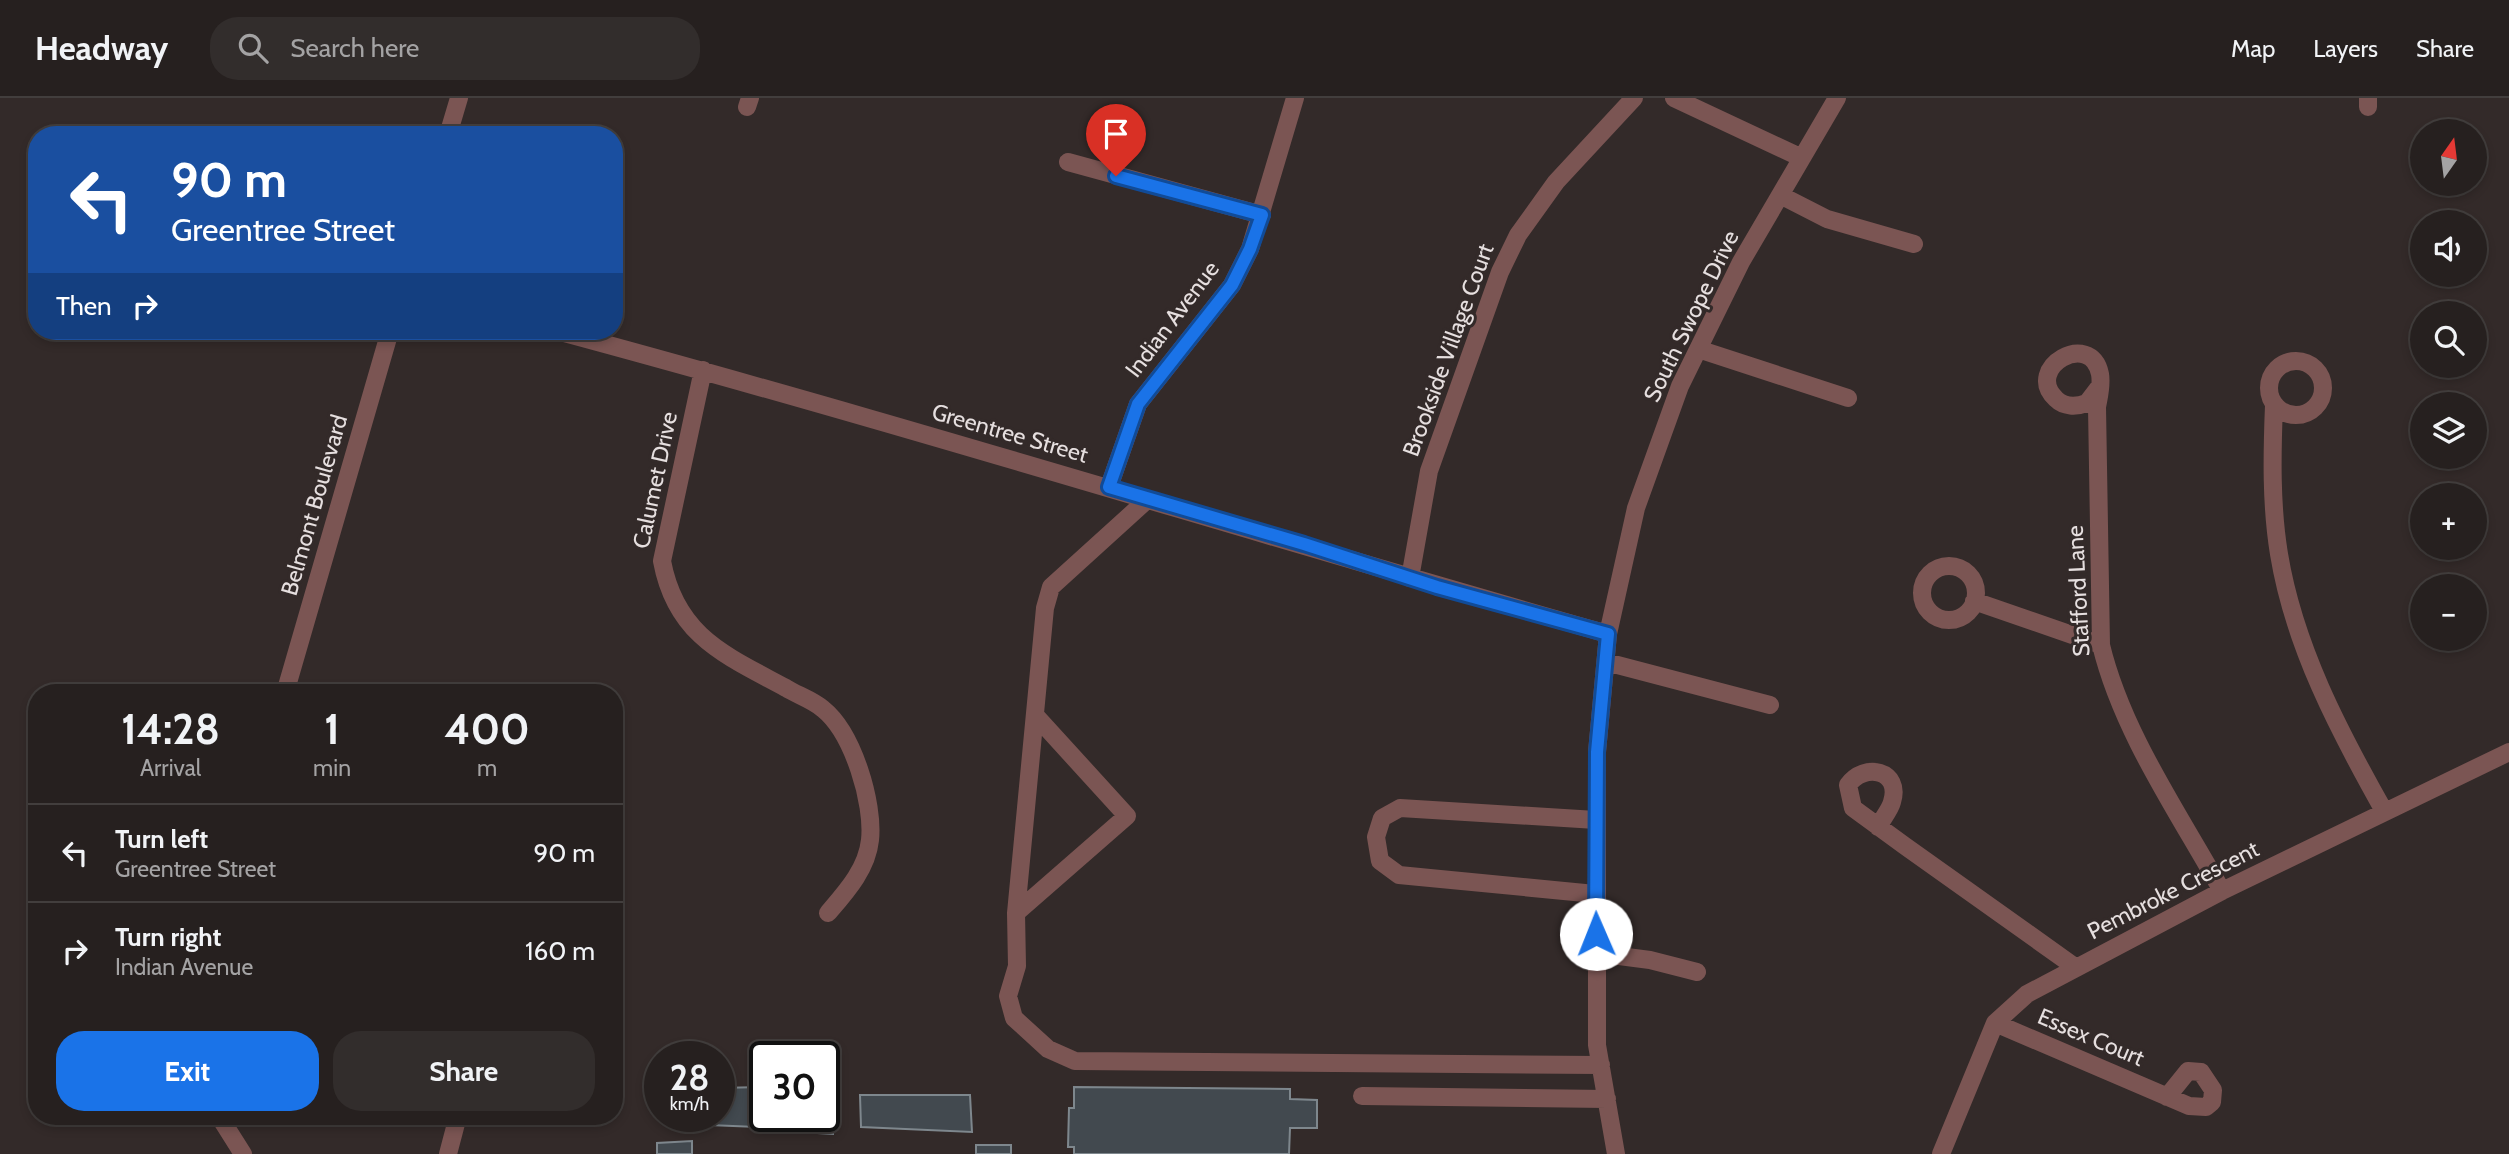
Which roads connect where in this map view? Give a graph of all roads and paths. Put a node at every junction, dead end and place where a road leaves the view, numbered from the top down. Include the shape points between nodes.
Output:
1 (459, 98) edge
2 (1295, 98) edge
3 (1634, 98) edge
4 (1674, 98) edge
5 (1837, 98) edge
6 (451, 126) edge
7 (1802, 158) junction
8 (1068, 162) dead end
9 (1780, 195) junction
10 (1262, 215) junction
11 (1914, 244) dead end
12 (387, 340) edge
13 (591, 340) edge
14 (1698, 349) junction
15 (703, 370) junction
16 (2100, 386) dead end
17 (1848, 398) dead end
18 (2274, 405) dead end
19 (1109, 487) junction
20 (1148, 499) junction
21 (1409, 578) junction
22 (1974, 601) dead end
23 (1608, 634) junction
24 (2101, 645) junction
25 (1606, 662) junction
26 (288, 684) edge
27 (1770, 705) dead end
28 (1035, 716) junction
29 (2509, 752) edge
30 (2384, 811) junction
31 (1596, 820) junction
32 (1878, 827) dead end
33 (2222, 891) junction
34 (1595, 894) junction
35 (828, 913) dead end
36 (1016, 913) junction
37 (1596, 953) junction
38 (2076, 967) junction
39 (1697, 972) dead end
40 (1995, 1023) junction
41 (1601, 1065) junction
42 (1362, 1096) dead end
43 (2167, 1097) dead end
44 (1607, 1099) junction
45 (225, 1125) edge
46 (455, 1125) edge
47 (243, 1154) edge
48 (447, 1154) edge
49 (1616, 1154) edge
50 (1941, 1154) edge

1 - 6 street
2 - 10 street, Indian Avenue
3 - 21 street, Brookside Village Court via 1556,182 1518,234 1500,272 1429,471
4 - 7 street
5 - 7 street, South Swope Drive
7 - 9 street, South Swope Drive
8 - 10 street
9 - 11 street via 1827,219
9 - 14 street, South Swope Drive
10 - 19 street, Indian Avenue via 1232,285 1138,404
12 - 26 street, Belmont Boulevard
13 - 15 street, Greentree Street
14 - 17 street
14 - 23 street, South Swope Drive via 1636,508
15 - 19 street, Greentree Street
15 - 35 street, Calumet Drive via 662,561 666,582 678,611 697,635 722,654 824,709 853,751 868,793 870,841 856,881
16 - 24 street, Stafford Lane
18 - 30 street via 2273,504 2279,556 2297,624 2321,690
19 - 20 street, Greentree Street
20 - 21 street, Greentree Street
20 - 28 street via 1051,587
21 - 23 street, Greentree Street
22 - 24 street
23 - 25 street, South Swope Drive
24 - 33 street, Stafford Lane via 2109,679
25 - 27 street
25 - 31 street, South Swope Drive
28 - 36 street
28 - 36 street via 1127,816
29 - 30 street, Pembroke Crescent
30 - 33 street, Pembroke Crescent
31 - 34 street, South Swope Drive
31 - 34 street via 1400,808 1382,818 1376,837 1380,860 1399,876
32 - 38 street
33 - 38 street, Pembroke Crescent
34 - 37 street, South Swope Drive
36 - 41 street via 1017,966 1008,996 1014,1018 1048,1049 1075,1061
37 - 39 street
37 - 41 street, South Swope Drive
38 - 40 street, Pembroke Crescent via 2027,994
40 - 43 street, Essex Court
40 - 50 street, Pembroke Crescent
41 - 44 street, South Swope Drive
42 - 44 street
44 - 49 street, South Swope Drive
45 - 47 street
46 - 48 street

